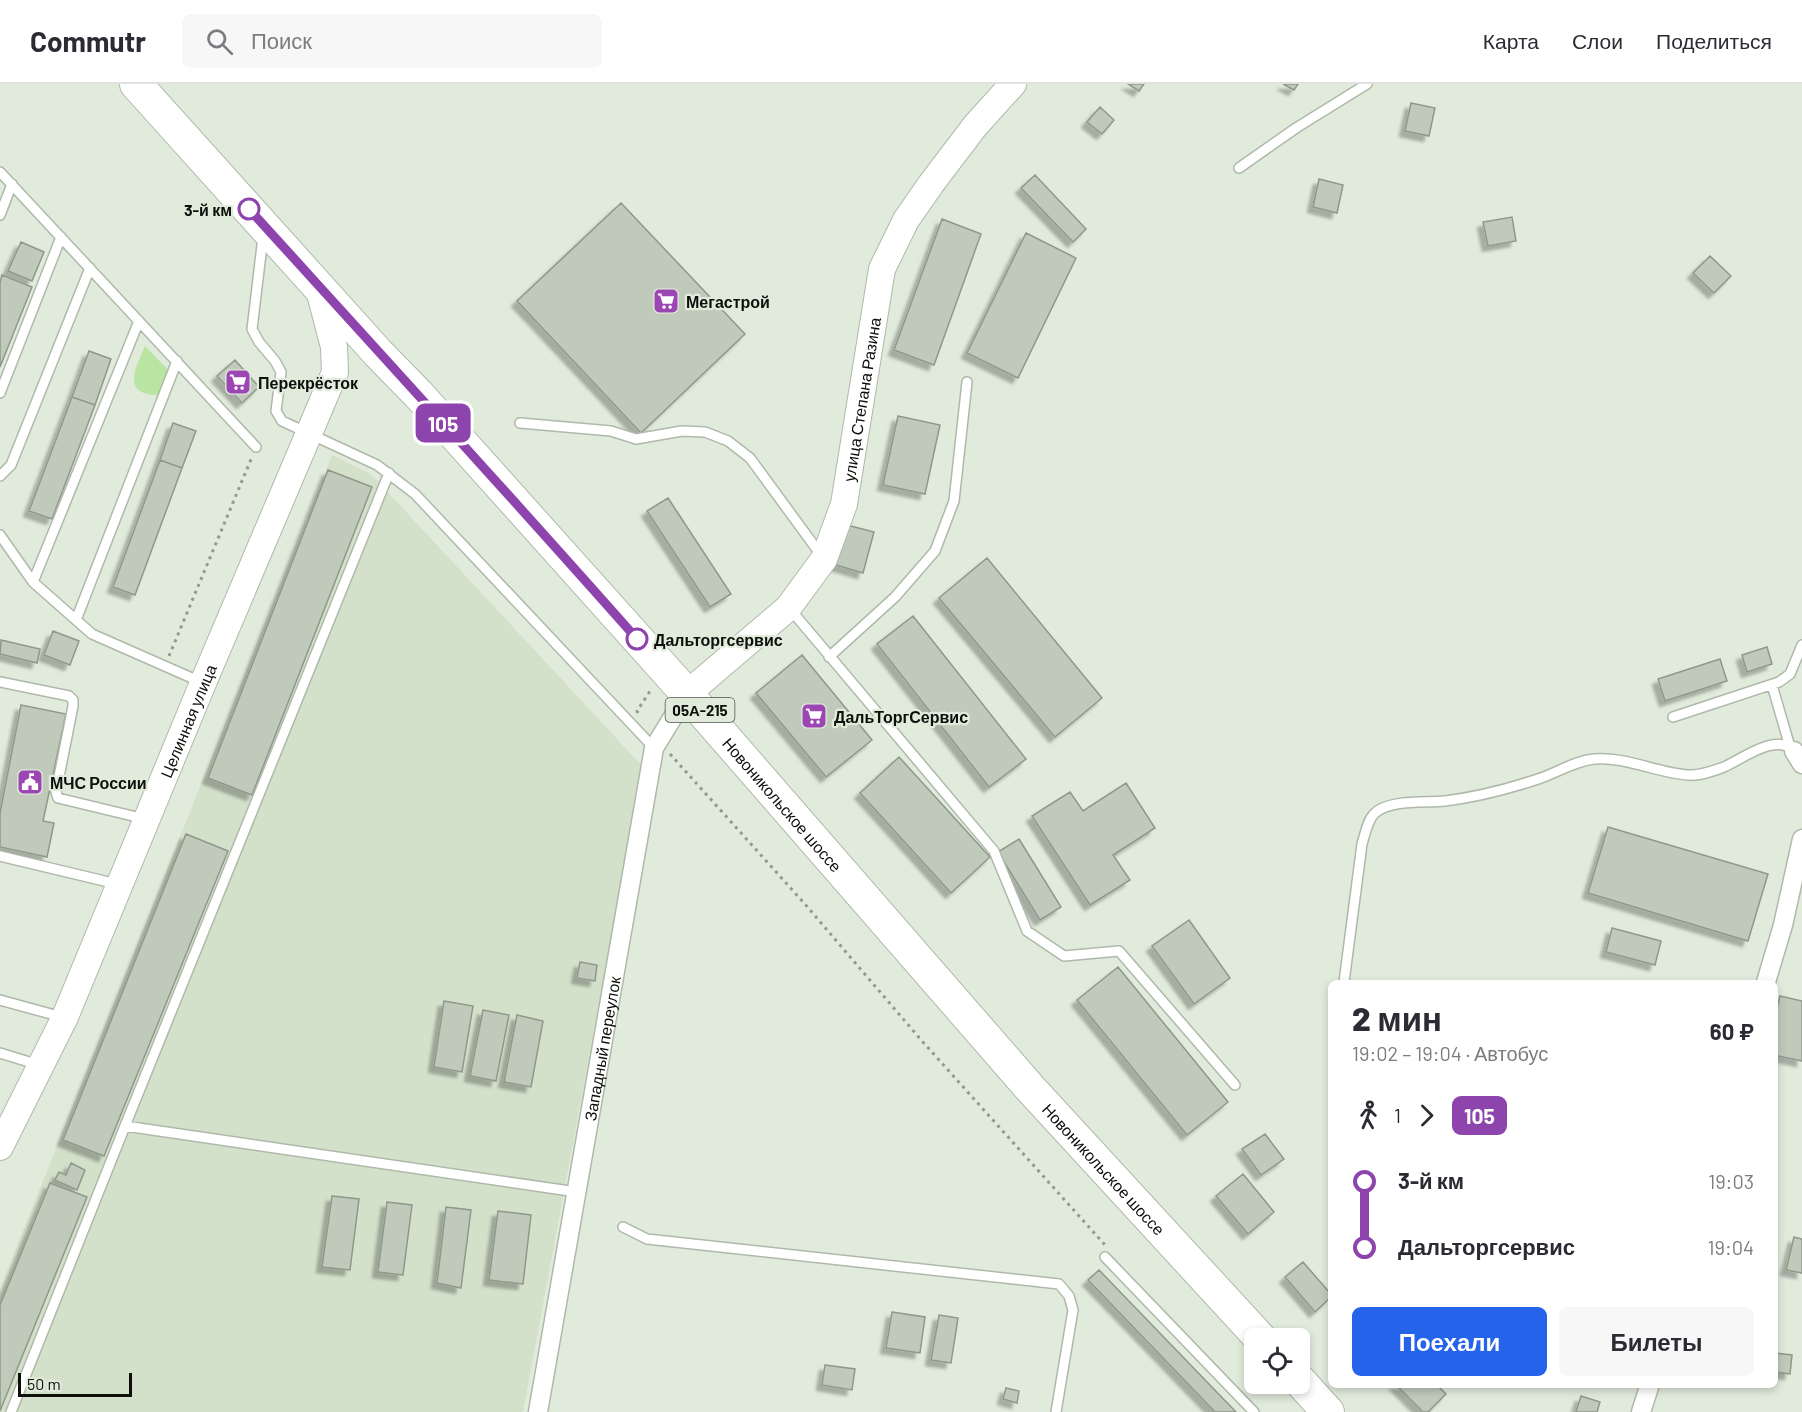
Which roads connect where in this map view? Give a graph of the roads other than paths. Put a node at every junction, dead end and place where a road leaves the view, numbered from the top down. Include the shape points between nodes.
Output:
1 (136, 84) edge
2 (1013, 84) edge
3 (1367, 84) edge
4 (1239, 168) dead end
5 (0, 172) edge
6 (12, 184) junction
7 (0, 215) edge
8 (264, 226) junction
9 (61, 237) junction
10 (90, 268) junction
11 (318, 285) junction
12 (139, 321) junction
13 (177, 361) junction
14 (967, 382) dead end
15 (0, 393) edge
16 (520, 423) dead end
17 (308, 433) junction
18 (256, 447) road end
19 (389, 473) junction
20 (0, 476) edge
21 (0, 535) edge
22 (824, 559) junction
23 (33, 582) junction
24 (788, 608) junction
25 (76, 620) junction
26 (1802, 645) edge
27 (829, 657) junction
28 (0, 682) edge
29 (203, 683) junction
30 (1772, 685) junction
31 (687, 694) junction
32 (1673, 717) dead end
33 (657, 744) junction
34 (1796, 754) edge
35 (148, 819) junction
36 (1802, 839) edge
37 (0, 856) edge
38 (120, 885) junction
39 (1344, 980) edge
40 (1767, 980) edge
41 (0, 1000) edge
42 (65, 1017) junction
43 (0, 1053) edge
44 (41, 1066) junction
45 (1235, 1085) dead end
46 (125, 1126) junction
47 (0, 1147) edge
48 (577, 1192) junction
49 (622, 1227) dead end
50 (1106, 1252) road end
51 (1251, 1328) edge
52 (1649, 1388) edge
53 (1310, 1392) edge
54 (11, 1412) edge
55 (538, 1412) edge
56 (1056, 1412) edge
57 (1254, 1412) edge
58 (1329, 1412) edge
59 (1641, 1412) edge

1 - 8 highway, Новоникольское шоссе / 05А-215
2 - 22 main road, улица Степана Разина via 931,184 906,220 882,269 844,504
3 - 4 lane
5 - 6 lane
6 - 7 lane
6 - 9 lane
8 - 11 highway, Новоникольское шоссе / 05А-215
8 - 17 lane via 252,329 281,372 276,411 282,421
9 - 10 lane
9 - 15 lane
10 - 12 lane
10 - 20 lane via 11,465
11 - 17 main road, Целинная улица via 334,347 335,372
11 - 31 highway, Новоникольское шоссе / 05А-215
12 - 13 lane
12 - 23 lane
13 - 18 lane
13 - 25 lane
14 - 27 lane via 954,501 935,550 895,597
16 - 22 lane via 611,431 636,439 682,431 705,432 728,441 750,458
17 - 19 lane
17 - 29 main road, Целинная улица
19 - 33 lane via 415,494
19 - 46 lane
21 - 23 lane
22 - 24 main road, улица Степана Разина
23 - 25 lane
24 - 27 lane
24 - 31 main road, улица Степана Разина
25 - 29 lane via 92,634
26 - 30 lane via 1790,674
27 - 45 lane via 994,850 1028,931 1064,956 1119,951
28 - 35 lane via 69,696 72,700 58,798
29 - 35 main road, Целинная улица
30 - 32 lane
30 - 34 lane
31 - 33 street, Западный переулок
31 - 51 highway, Новоникольское шоссе / 05А-215 via 1030,1088
33 - 48 street, Западный переулок
34 - 39 lane via 1779,744 1756,750 1724,767 1688,775 1595,759 1494,792 1406,803 1374,814 1362,844
35 - 38 main road, Целинная улица
36 - 40 street
37 - 38 lane
38 - 42 main road, Целинная улица
41 - 42 lane
42 - 44 main road, Целинная улица
43 - 44 lane
44 - 47 main road, Целинная улица
46 - 48 lane
46 - 54 lane
48 - 55 street, Западный переулок
49 - 56 lane via 647,1239 1059,1284 1069,1296 1073,1310
50 - 57 lane
52 - 59 street
53 - 58 highway

